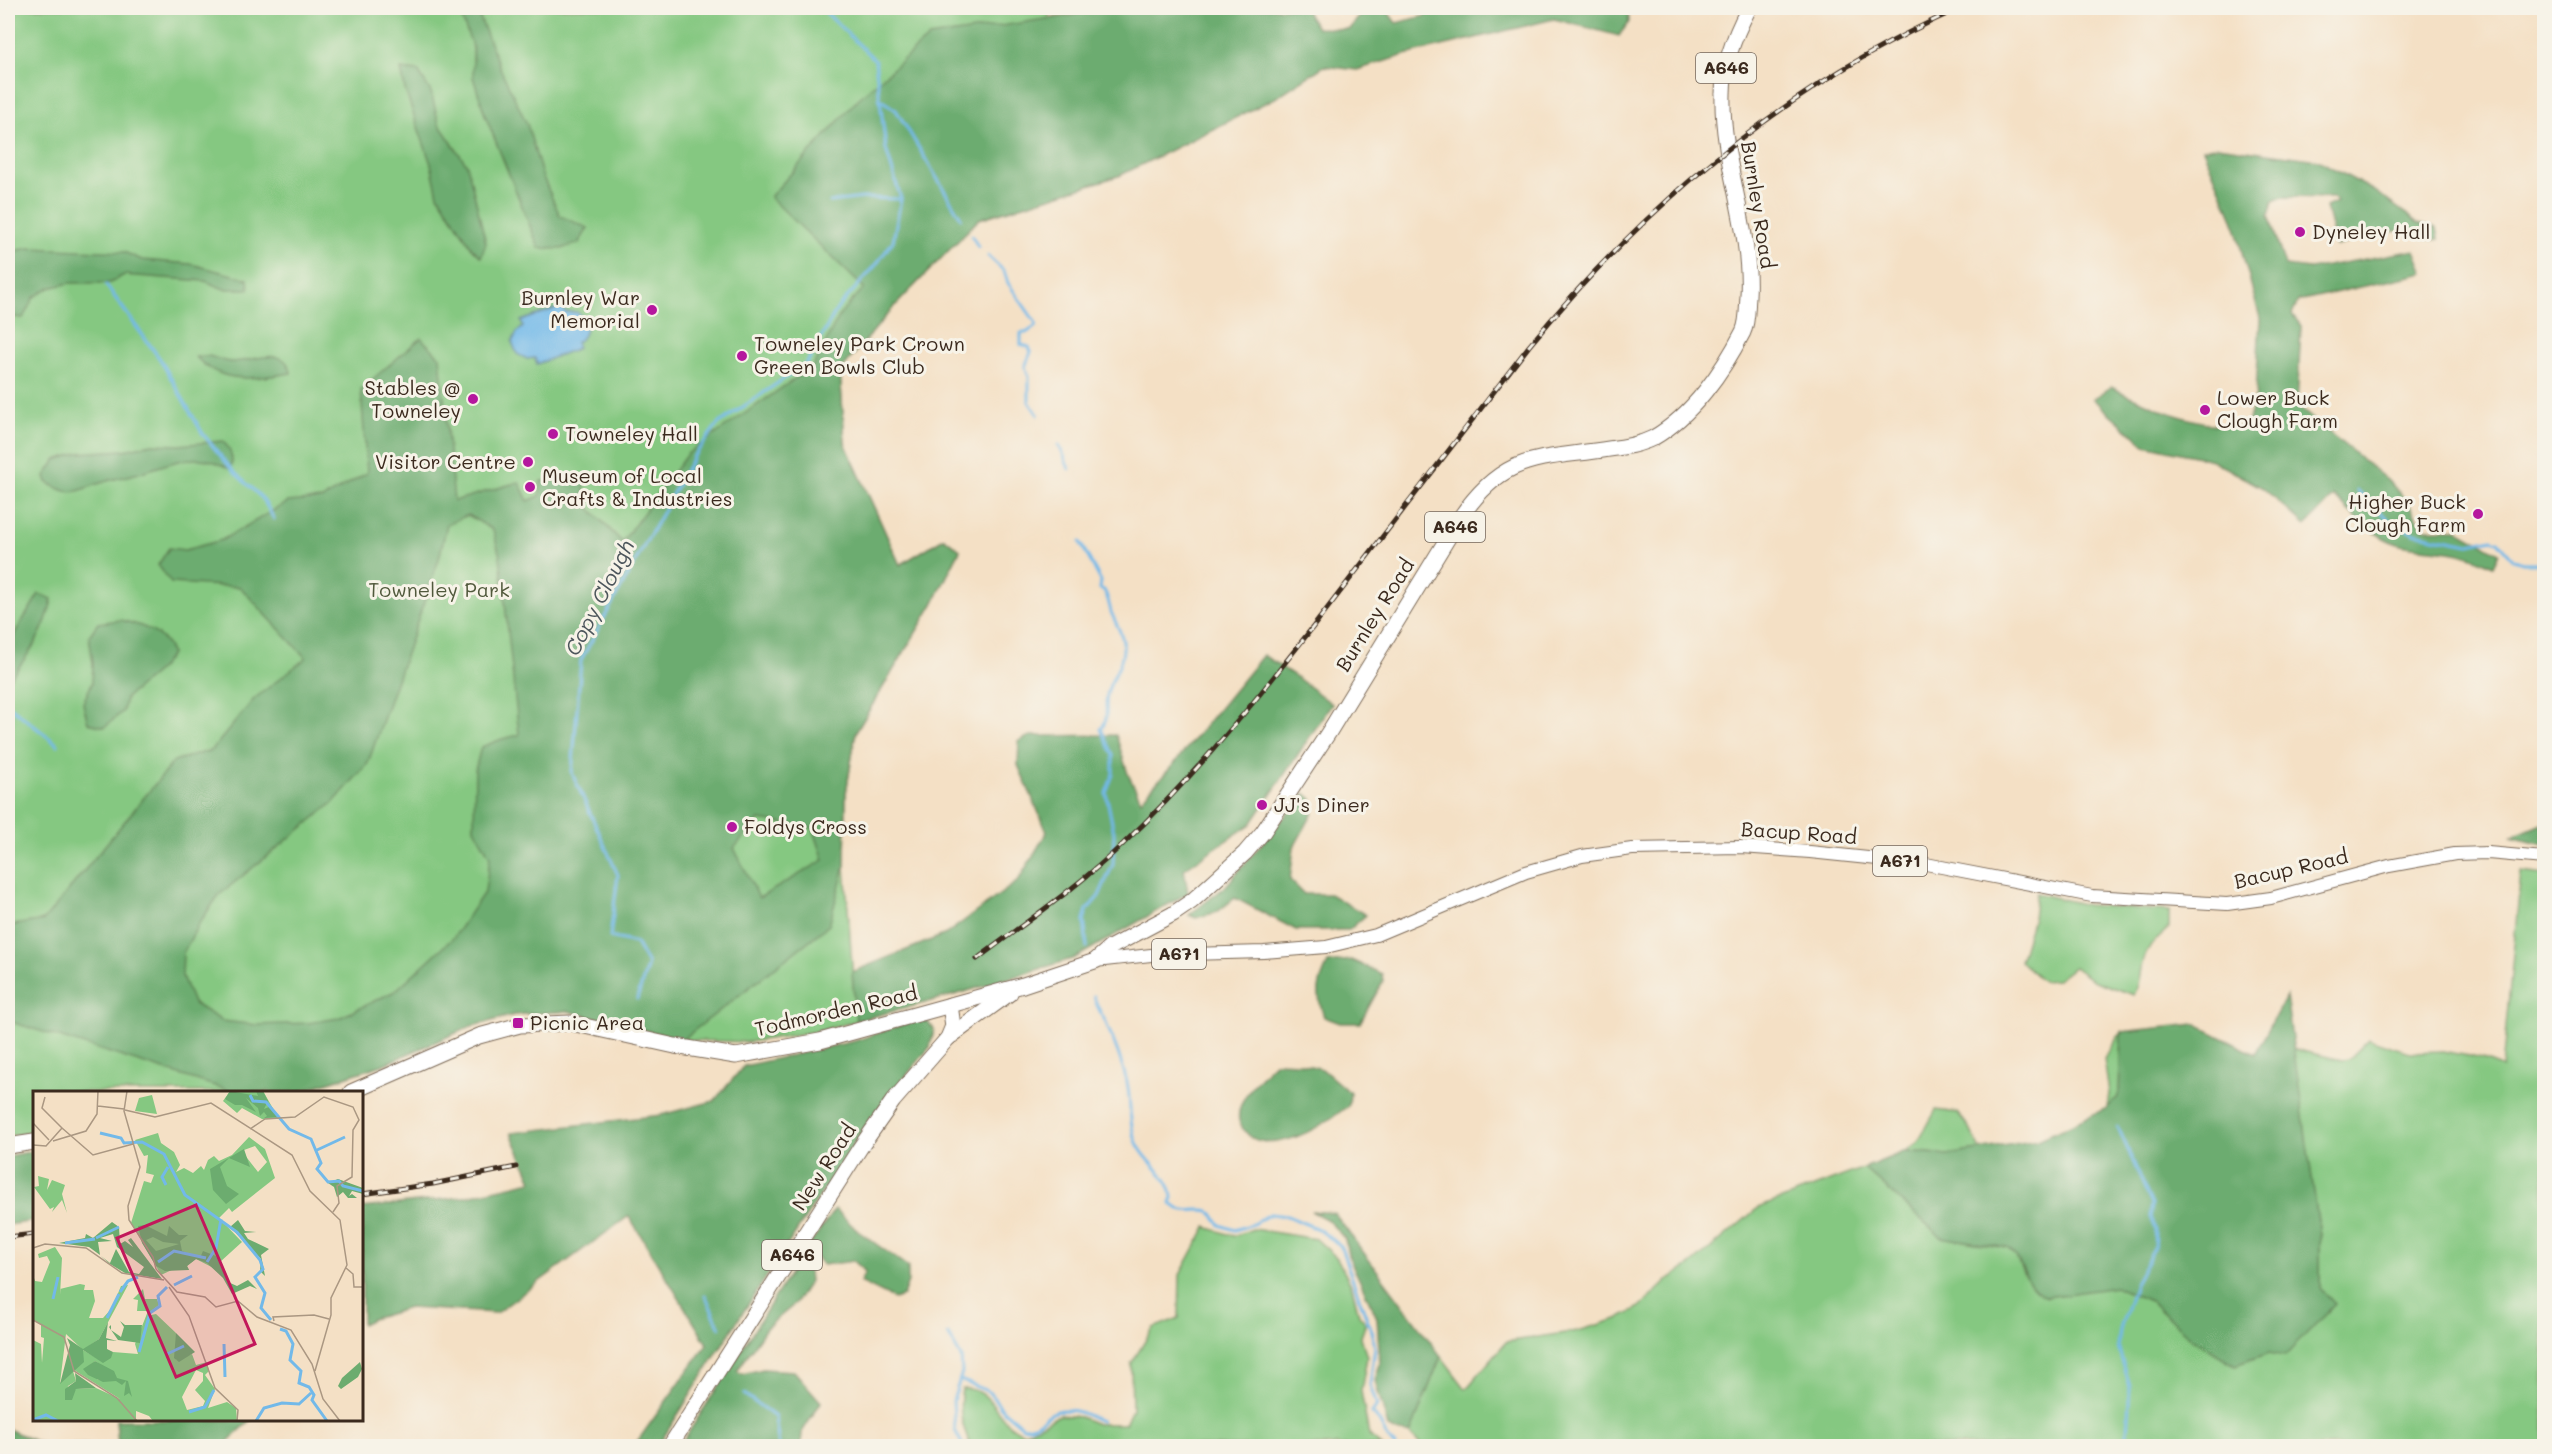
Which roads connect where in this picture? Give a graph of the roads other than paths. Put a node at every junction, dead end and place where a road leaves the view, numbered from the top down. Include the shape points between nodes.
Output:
1 (1749, 8) edge
2 (2544, 858) edge
3 (1095, 962) junction
4 (1023, 985) junction
5 (950, 1005) junction
6 (948, 1038) junction
7 (353, 1091) edge
8 (33, 1142) edge
9 (8, 1146) edge
10 (670, 1446) edge

1 - 3 highway, Burnley Road / A646 via 1733,41 1723,93 1725,134 1746,253 1746,317 1745,329 1721,370 1672,424 1652,439 1633,446 1542,457 1507,469 1491,480 1460,518 1329,732 1251,846 1192,901 1111,947
2 - 3 main road, Bacup Road / A671 via 2455,854 2389,866 2271,898 2227,904 2092,896 1926,864 1810,852 1741,847 1632,849 1582,856 1526,872 1376,935 1326,947 1151,955
3 - 4 highway, Todmorden Road
4 - 5 highway, Todmorden Road
4 - 6 highway, New Road
5 - 6 highway via 952,1026
5 - 7 highway, Todmorden Road via 820,1041 736,1056 571,1023 520,1025 478,1036
6 - 10 highway, New Road / A646 via 893,1101 860,1148
8 - 9 highway

